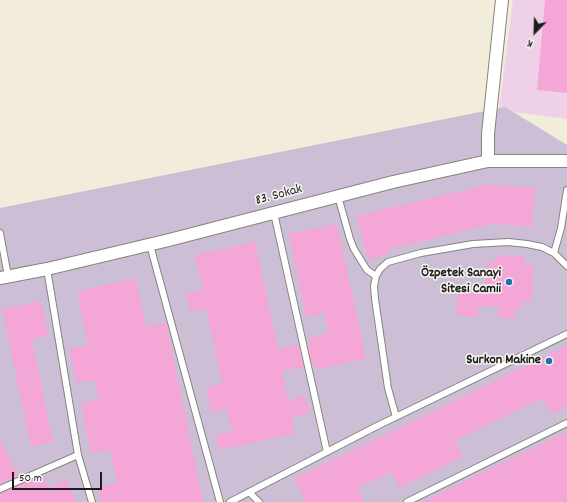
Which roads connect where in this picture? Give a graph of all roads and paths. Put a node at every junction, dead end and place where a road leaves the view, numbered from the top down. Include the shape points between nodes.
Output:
1 (502, 0) edge
2 (488, 161) junction
3 (567, 161) edge
4 (567, 190) edge
5 (338, 196) junction
6 (274, 213) junction
7 (0, 233) edge
8 (150, 245) junction
9 (554, 253) junction
10 (567, 266) edge
11 (47, 270) junction
12 (376, 276) junction
13 (4, 277) edge
14 (567, 334) edge
15 (396, 417) junction
16 (567, 423) edge
17 (327, 452) junction
18 (78, 455) junction
19 (0, 488) edge
20 (249, 492) junction
21 (92, 502) edge
22 (220, 502) edge
23 (230, 502) edge
24 (259, 502) edge
25 (407, 502) edge

1 - 2 street via 488,134
2 - 3 street, 83. Sokak
2 - 5 street, 83. Sokak
4 - 9 lane
5 - 6 street, 83. Sokak
5 - 12 lane via 354,249 367,270
6 - 8 street, 83. Sokak
6 - 17 lane
7 - 13 lane
8 - 11 street, 83. Sokak
8 - 22 lane
9 - 10 lane
9 - 12 lane via 527,244 473,244 388,262
11 - 13 street, 83. Sokak
11 - 18 lane
12 - 15 lane via 375,299 388,388
14 - 15 lane
15 - 17 lane
16 - 25 lane
17 - 20 lane
18 - 19 lane
18 - 21 lane
20 - 23 lane
20 - 24 lane

